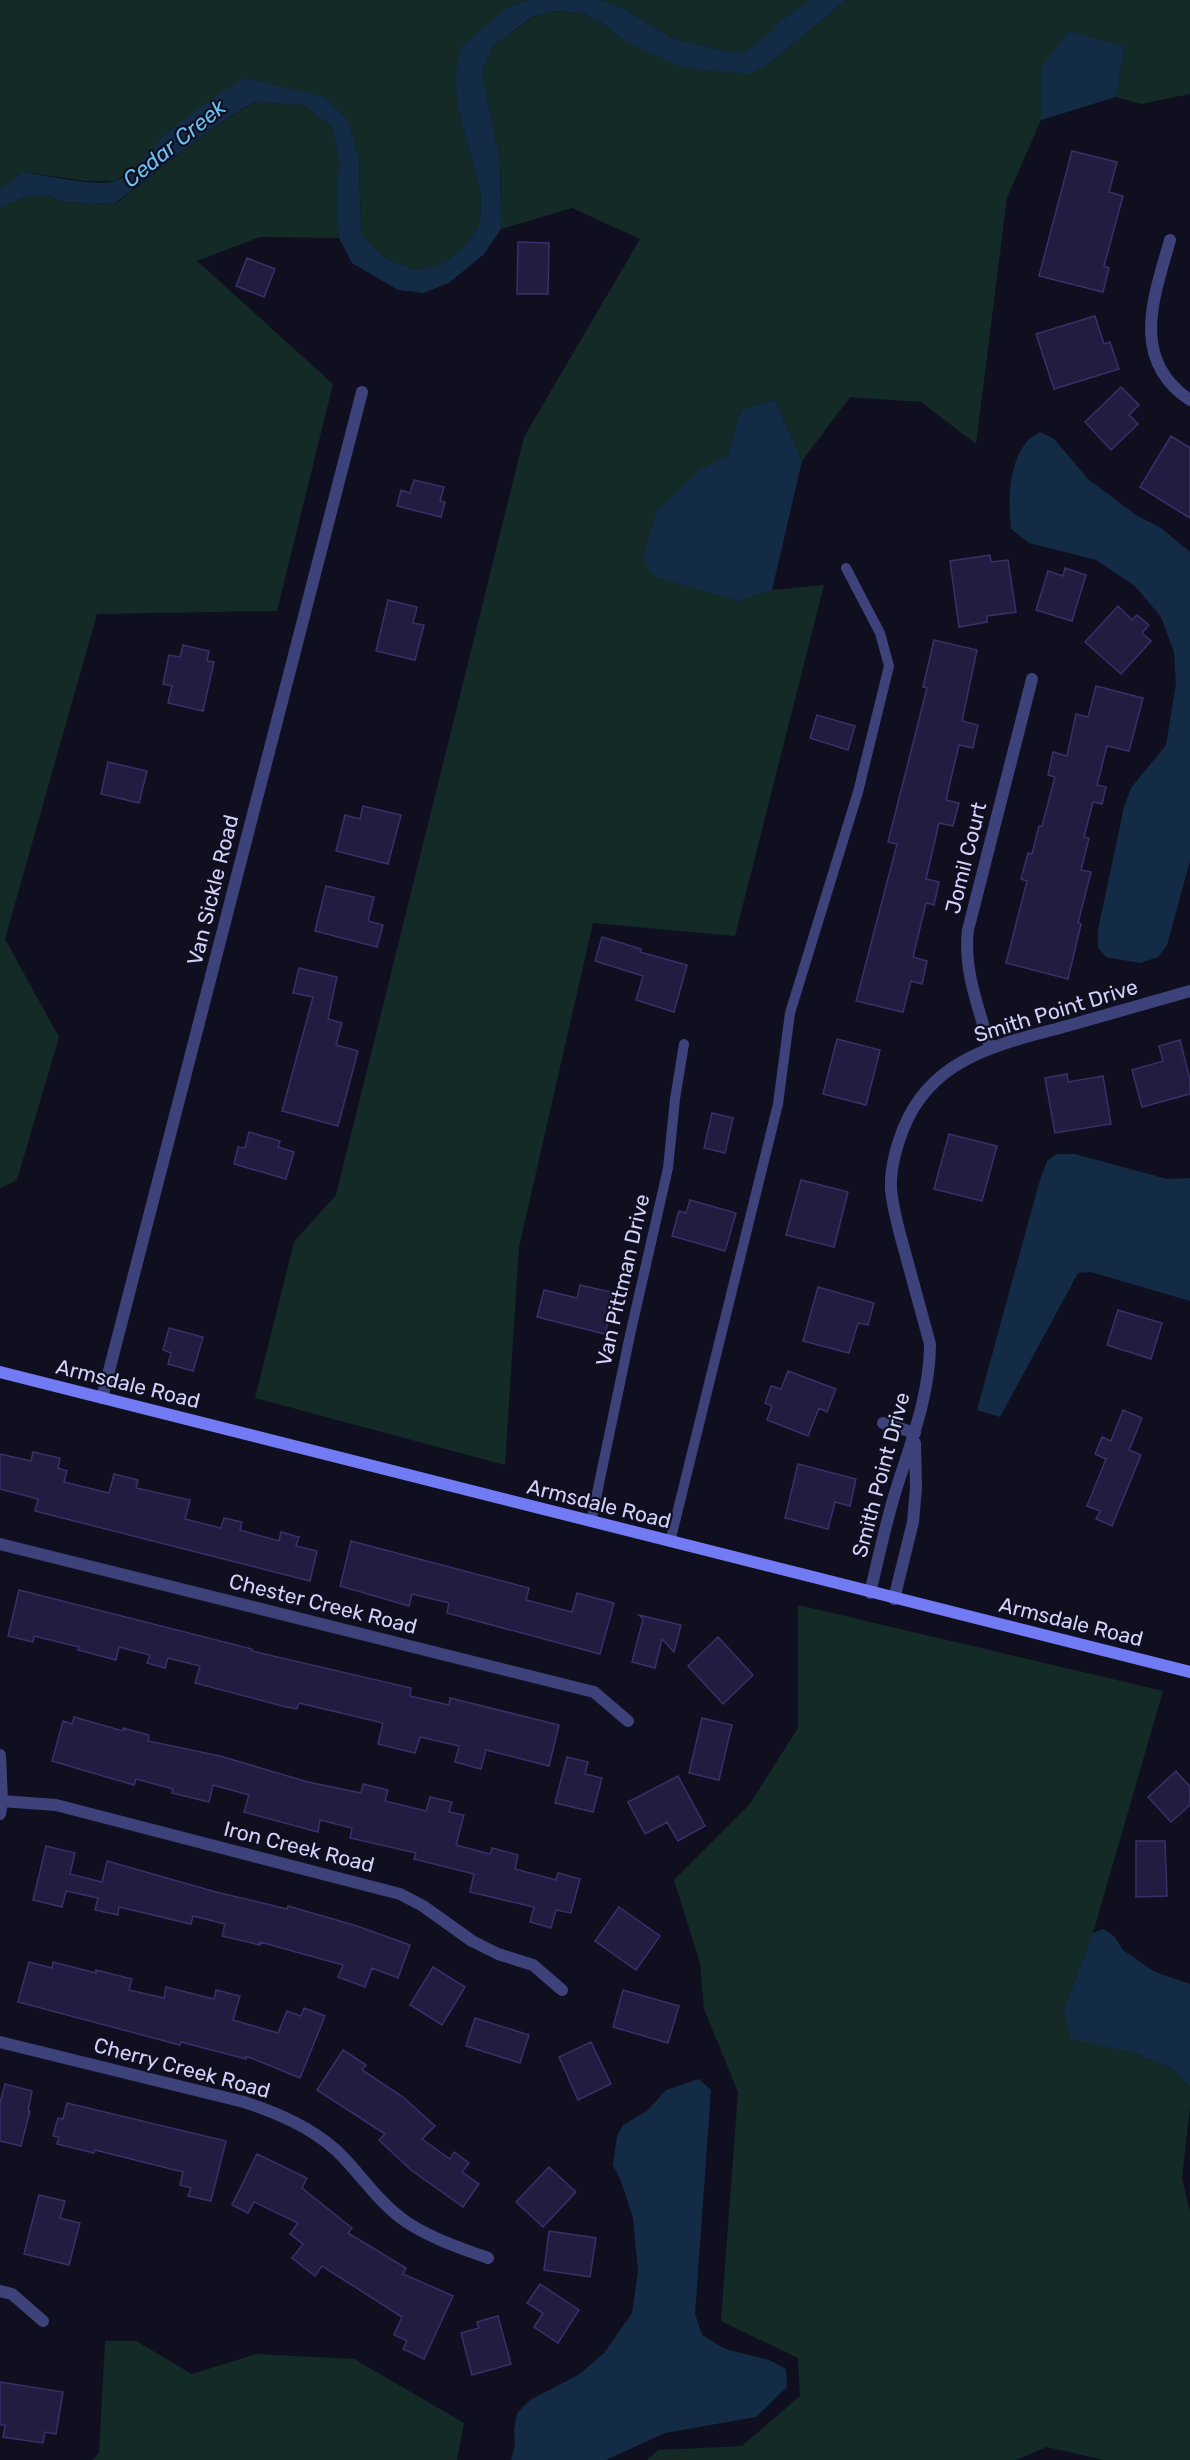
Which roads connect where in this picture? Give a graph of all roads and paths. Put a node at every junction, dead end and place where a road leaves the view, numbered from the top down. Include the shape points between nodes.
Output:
1 (1170, 240) dead end
2 (362, 392) dead end
3 (1190, 400) edge
4 (846, 568) dead end
5 (1032, 679) dead end
6 (1190, 991) edge
7 (684, 1044) dead end
8 (990, 1047) junction
9 (0, 1372) edge
10 (102, 1398) junction
11 (884, 1423) dead end
12 (915, 1433) junction
13 (591, 1522) junction
14 (670, 1542) junction
15 (0, 1544) edge
16 (870, 1593) junction
17 (894, 1599) junction
18 (1190, 1672) edge
19 (628, 1720) dead end
20 (0, 1755) edge
21 (2, 1801) junction
22 (0, 1814) edge
23 (562, 1990) dead end
24 (0, 2042) edge
25 (488, 2258) dead end
26 (0, 2291) edge
27 (43, 2321) dead end

1 - 3 street via 1150,314 1150,336 1164,376
2 - 10 street, Van Sickle Road
4 - 14 lane via 880,633 889,666 858,792 790,1014 778,1104
5 - 8 street, Jomil Court via 968,930 967,966
6 - 8 street, Smith Point Drive
7 - 13 lane, Van Pittman Drive via 668,1168
8 - 12 street, Smith Point Drive via 958,1062 918,1099 898,1142 892,1166 894,1212 930,1344 930,1366
9 - 10 street, Armsdale Road
10 - 13 street, Armsdale Road
11 - 12 street
12 - 16 street, Smith Point Drive via 894,1496
12 - 17 street via 913,1522
13 - 14 street, Armsdale Road
14 - 16 street, Armsdale Road
15 - 19 street, Chester Creek Road via 594,1692
16 - 17 street, Armsdale Road
17 - 18 street, Armsdale Road
20 - 21 street
21 - 22 street
21 - 23 street, Iron Creek Road via 56,1805 400,1894 472,1941 533,1965
24 - 25 street, Cherry Creek Road via 275,2112 336,2151 407,2222 444,2243
26 - 27 street via 12,2294

